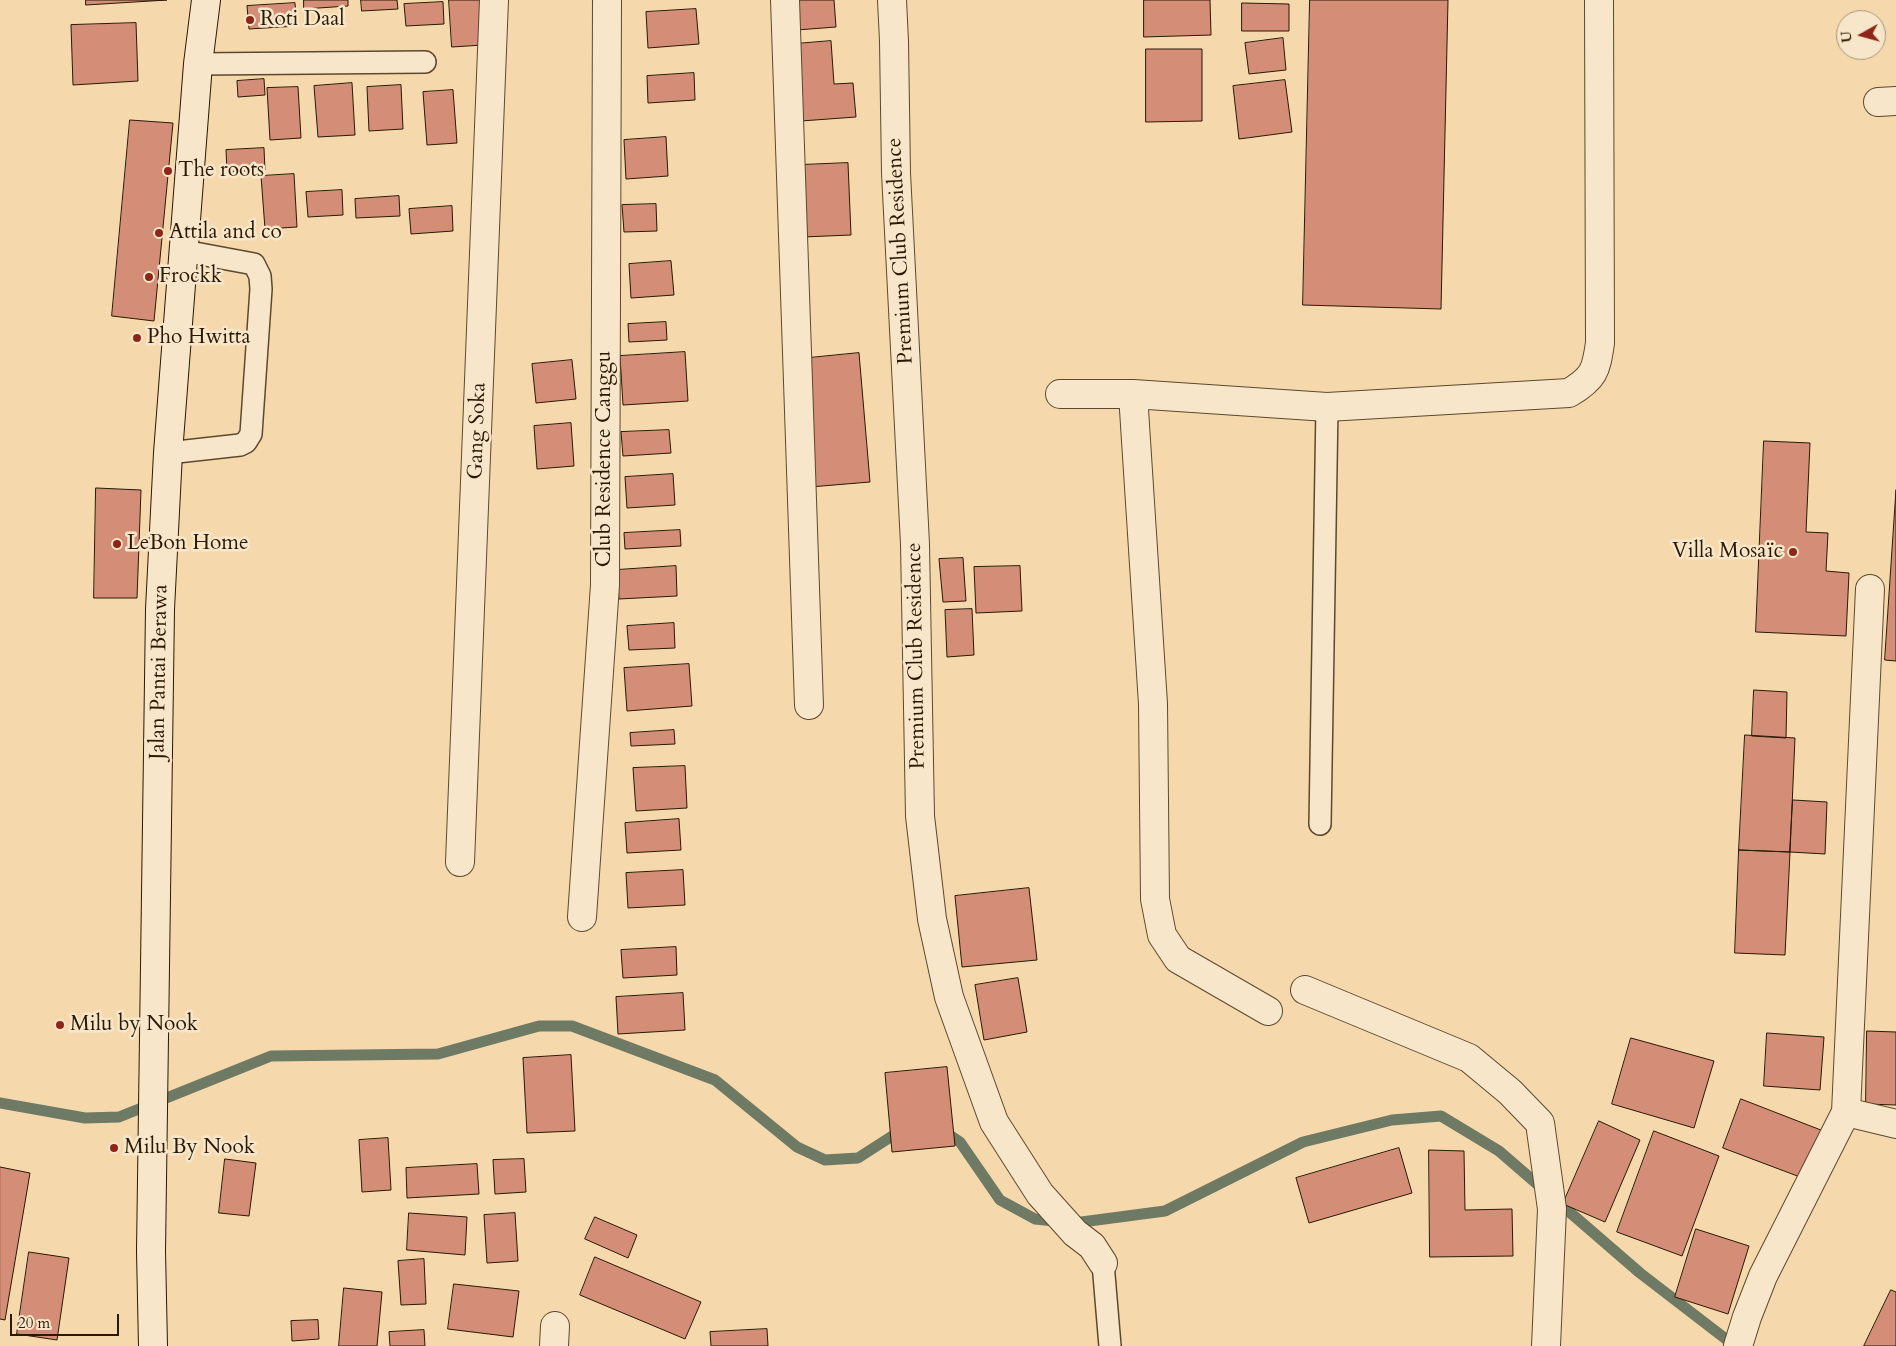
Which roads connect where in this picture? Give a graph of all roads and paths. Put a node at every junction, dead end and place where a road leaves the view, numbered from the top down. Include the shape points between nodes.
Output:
1 (206, 0) edge
2 (494, 0) edge
3 (607, 0) edge
4 (785, 0) edge
5 (892, 0) edge
6 (1599, 0) edge
7 (425, 62) dead end
8 (198, 64) junction
9 (184, 252) junction
10 (1060, 394) dead end
11 (1133, 394) junction
12 (1326, 406) junction
13 (168, 453) junction
14 (1870, 590) dead end
15 (809, 705) dead end
16 (1320, 824) dead end
17 (460, 862) dead end
18 (582, 917) dead end
19 (1305, 990) dead end
20 (1268, 1010) dead end
21 (1846, 1112) junction
22 (1896, 1124) edge
23 (1103, 1263) joint
24 (153, 1346) edge
25 (1110, 1346) edge
26 (1546, 1346) edge
27 (1738, 1346) edge

1 - 8 street, Jalan Pantai Berawa
2 - 17 street, Gang Soka
3 - 18 street, Club Residence Canggu via 605,585
4 - 15 street
5 - 23 street, Premium Club Residence via 896,173 915,544 920,816 932,919 949,997 994,1122 1040,1194 1092,1246
6 - 12 street via 1600,343 1597,364 1586,382 1569,393
7 - 8 lane
8 - 9 street, Jalan Pantai Berawa
9 - 13 street, Jalan Pantai Berawa
9 - 13 lane via 254,264 260,276 251,434 240,446
10 - 11 street
11 - 12 street
11 - 20 street via 1153,704 1158,918 1162,935 1178,959
12 - 16 lane
13 - 24 street, Jalan Pantai Berawa via 160,629 151,1250
14 - 21 street
19 - 26 street via 1469,1058 1510,1092 1540,1123 1552,1209
21 - 22 street
21 - 27 street via 1763,1276
23 - 25 lane

